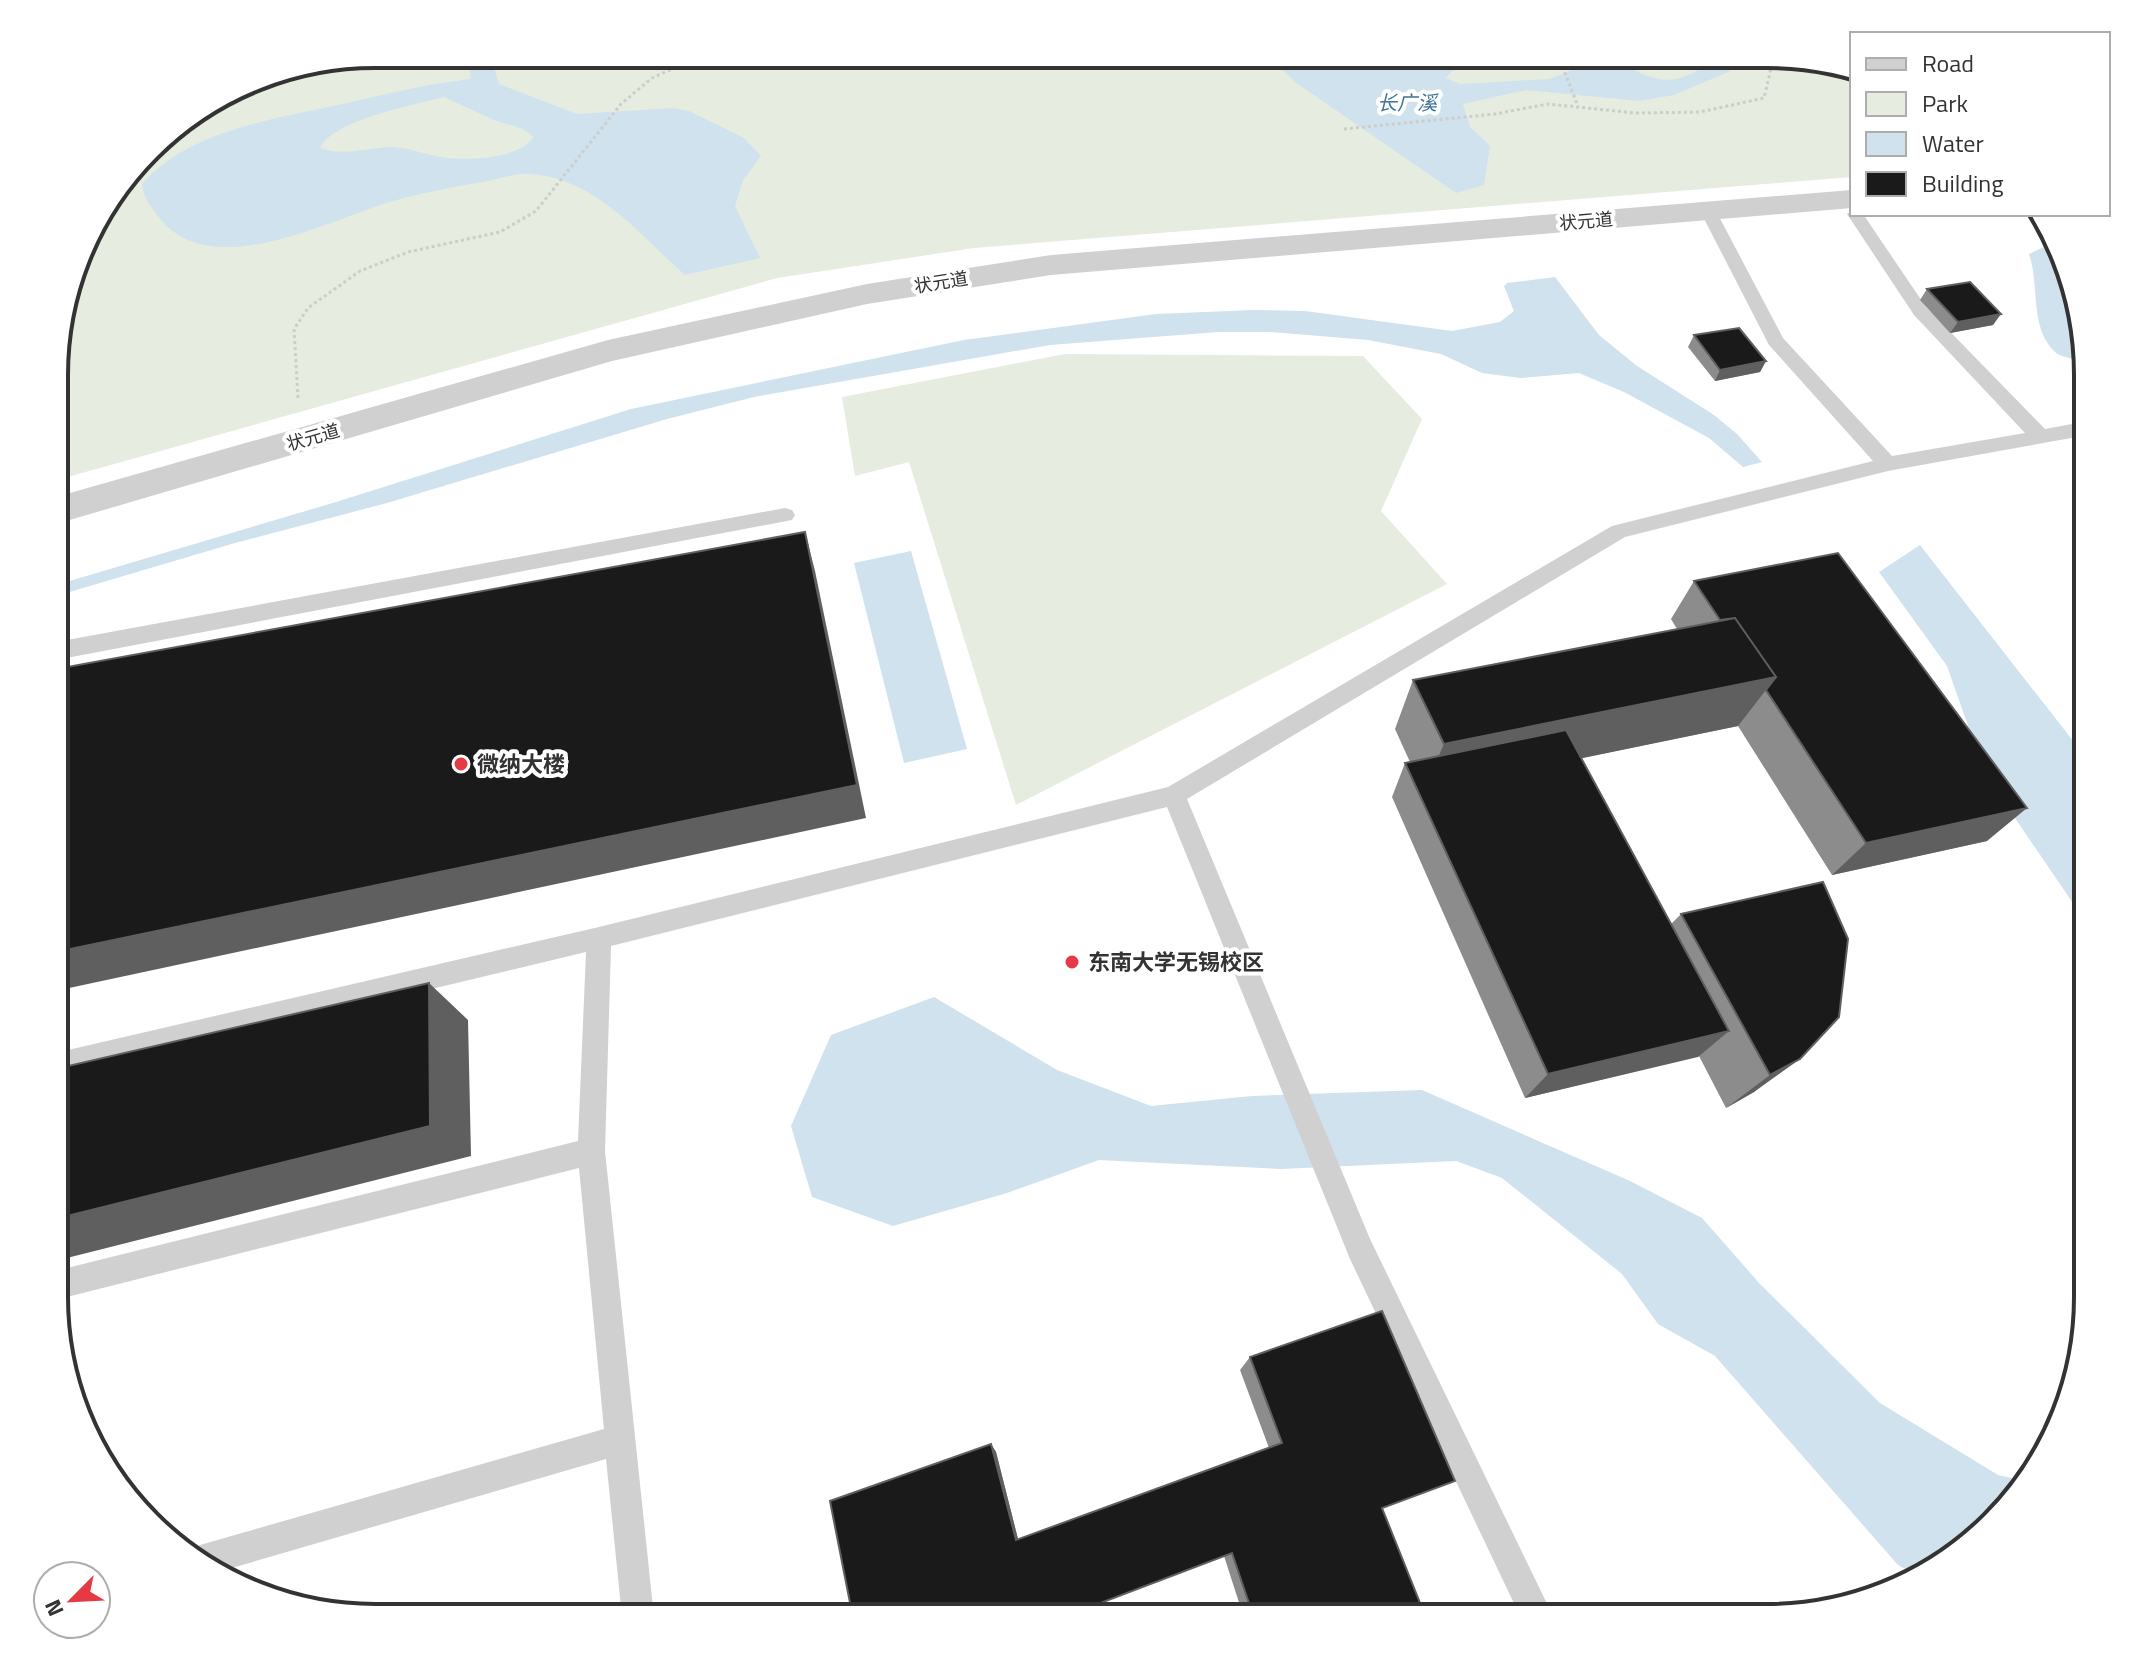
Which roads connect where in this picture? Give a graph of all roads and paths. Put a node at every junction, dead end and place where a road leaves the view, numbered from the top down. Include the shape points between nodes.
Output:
1 (674, 68) edge
2 (1563, 68) edge
3 (1771, 68) edge
4 (1578, 106) junction
5 (1344, 129) dead end
6 (1850, 206) edge
7 (1708, 211) junction
8 (1858, 216) edge
9 (2074, 431) edge
10 (2041, 437) junction
11 (300, 441) junction
12 (1888, 464) junction
13 (68, 508) edge
14 (785, 515) dead end
15 (68, 649) edge
16 (1174, 795) junction
17 (599, 938) junction
18 (68, 1063) edge
19 (591, 1151) junction
20 (68, 1283) edge
21 (621, 1439) junction
22 (213, 1557) edge
23 (637, 1604) edge
24 (1531, 1604) edge

1 - 11 path via 652,78 621,104 536,211 500,232 408,252 360,271 308,308 294,329
2 - 4 path
3 - 4 path via 1764,98 1700,112 1635,113
4 - 5 path via 1548,104
6 - 7 street, 状元道
7 - 11 street, 状元道 via 1051,265 867,294 608,351
7 - 12 lane via 1775,341
8 - 10 lane via 1920,311
9 - 10 lane
10 - 12 lane
11 - 13 street, 状元道
12 - 16 lane via 1619,531
14 - 15 lane
16 - 17 lane
16 - 24 lane via 1360,1249
17 - 18 lane
17 - 19 lane
19 - 20 lane
19 - 21 lane
21 - 22 lane
21 - 23 lane

